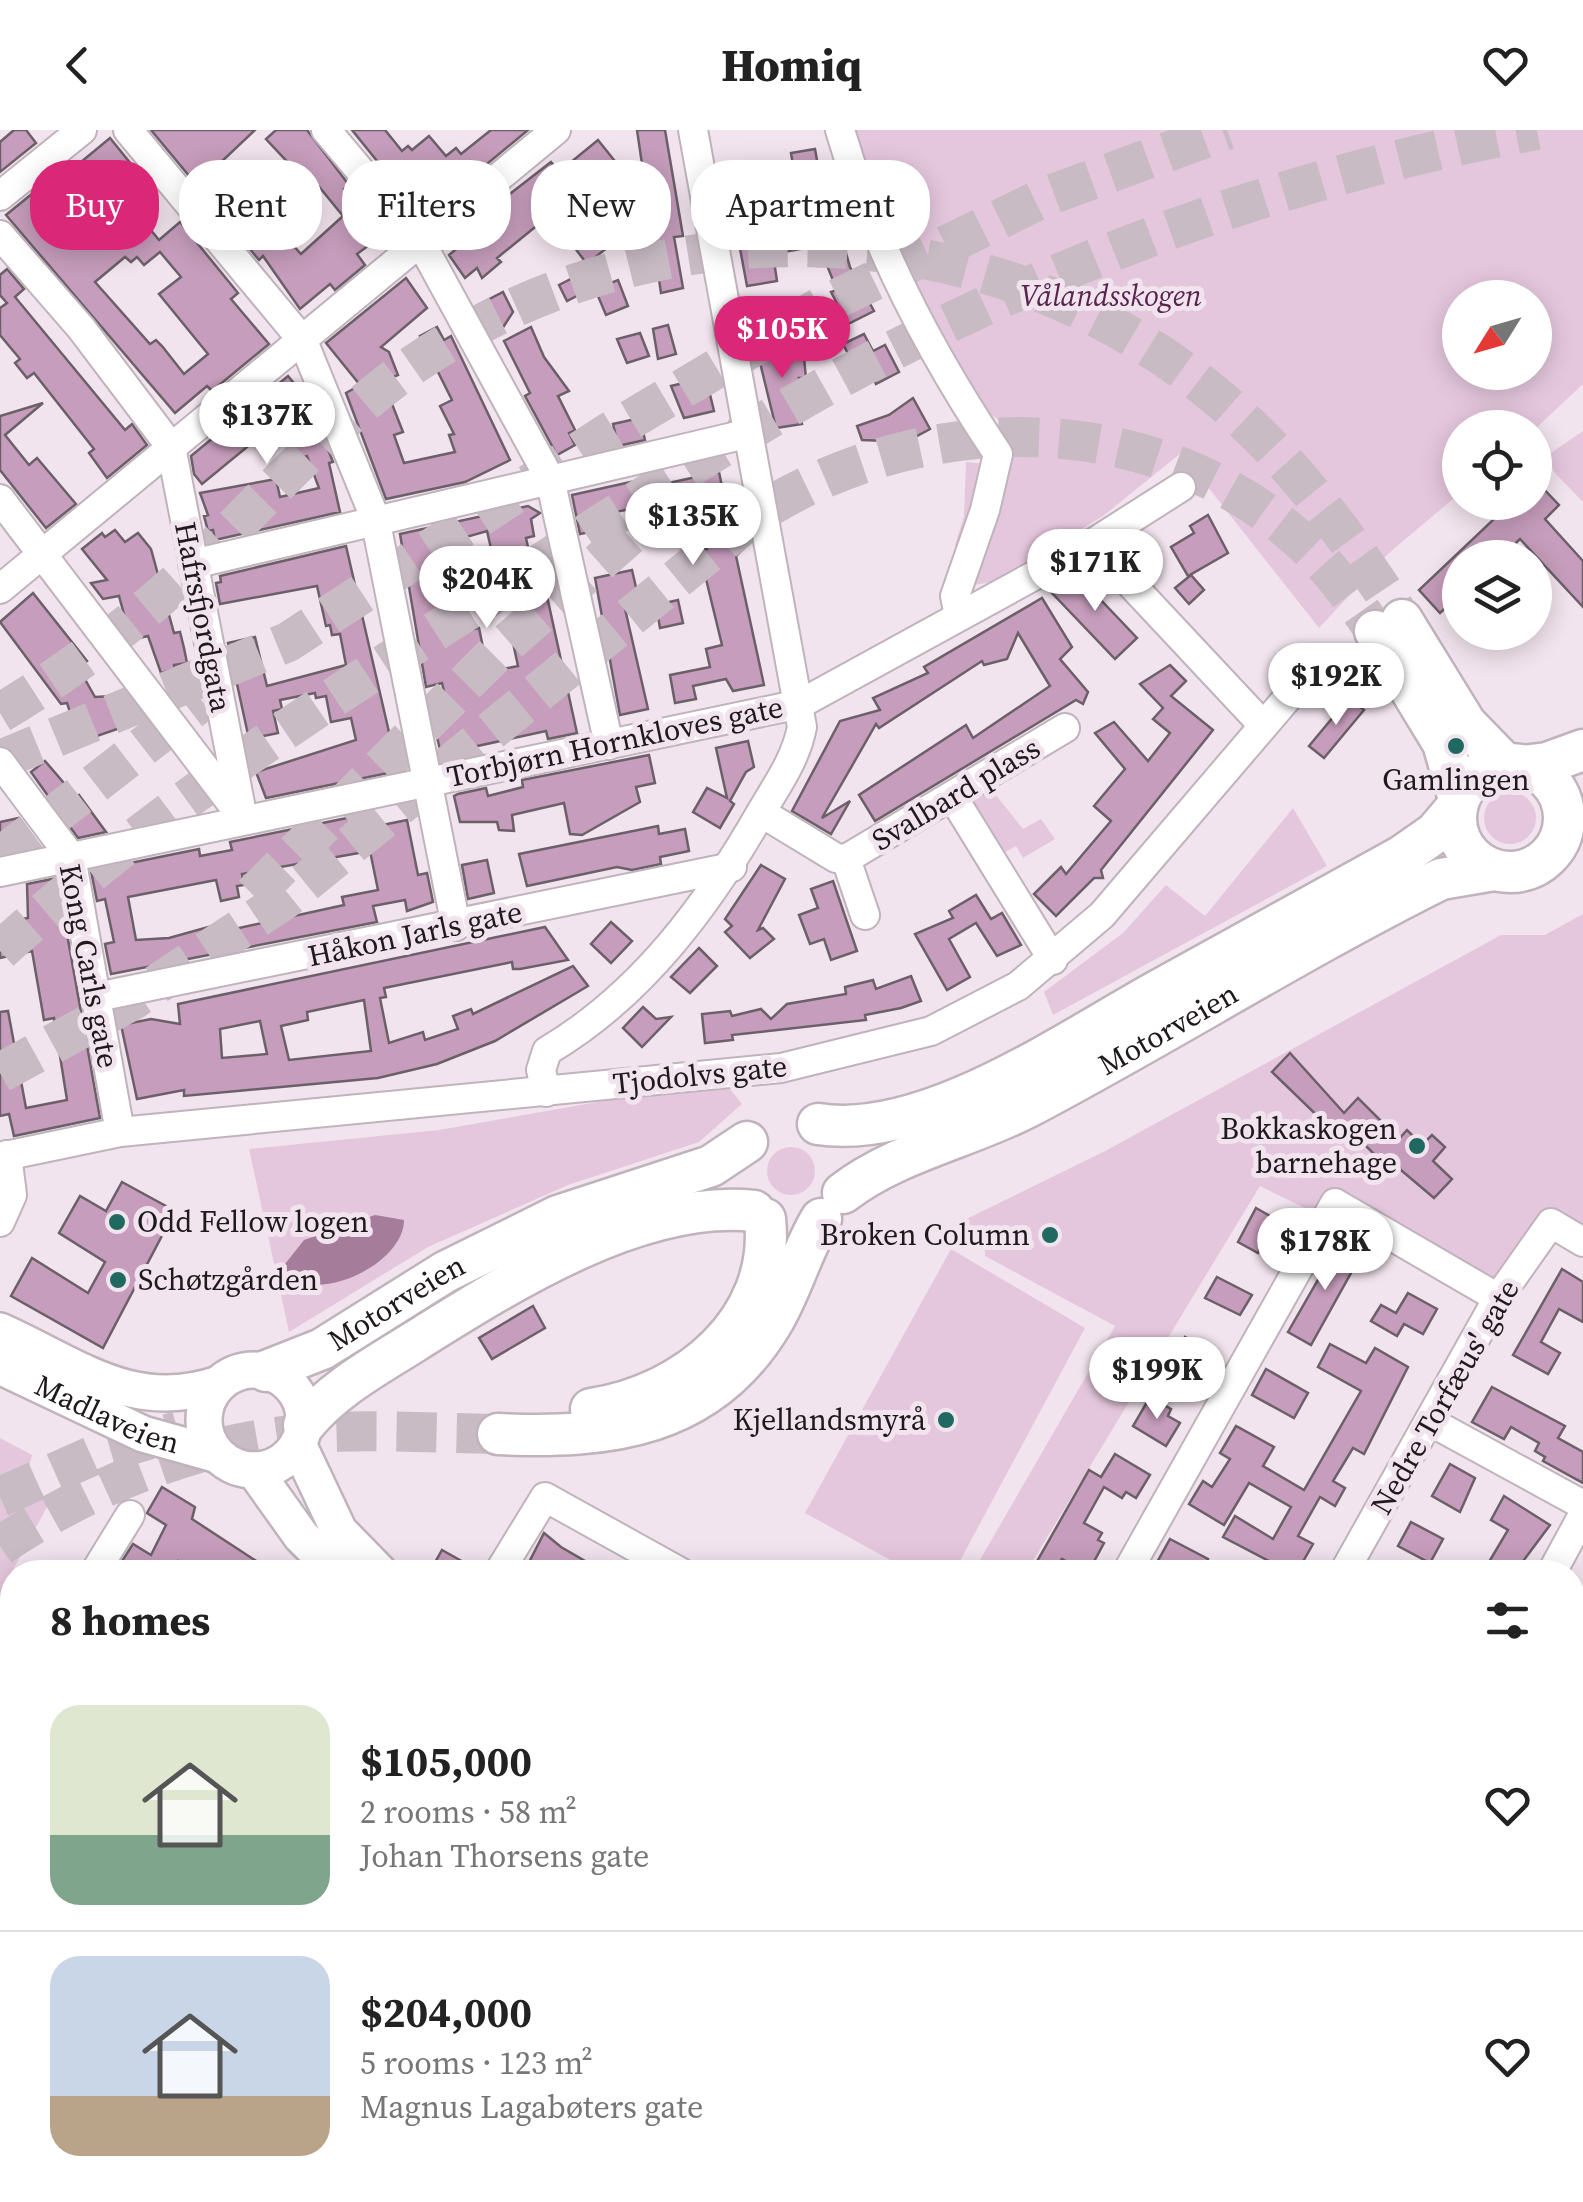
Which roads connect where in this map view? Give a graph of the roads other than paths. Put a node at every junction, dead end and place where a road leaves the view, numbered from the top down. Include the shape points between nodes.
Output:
1 (82, 130) edge
2 (128, 130) edge
3 (326, 130) edge
4 (556, 130) edge
5 (693, 130) edge
6 (840, 130) edge
7 (351, 160) edge
8 (511, 168) edge
9 (0, 196) edge
10 (0, 236) edge
11 (413, 250) edge
12 (425, 250) edge
13 (303, 341) junction
14 (746, 434) junction
15 (171, 447) junction
16 (550, 479) junction
17 (1181, 486) dead end
18 (0, 499) edge
19 (375, 518) junction
20 (45, 554) junction
21 (192, 564) junction
22 (1128, 581) dead end
23 (0, 589) edge
24 (959, 616) junction
25 (1312, 668) dead end
26 (800, 704) junction
27 (1261, 723) junction
28 (1065, 728) dead end
29 (609, 745) junction
30 (1583, 750) edge
31 (0, 762) edge
32 (1514, 765) junction
33 (426, 781) junction
34 (954, 798) junction
35 (1458, 803) junction
36 (762, 812) junction
37 (1573, 816) edge
38 (243, 818) junction
39 (71, 856) junction
40 (846, 859) junction
41 (732, 866) junction
42 (1494, 870) junction
43 (0, 872) edge
44 (866, 915) dead end
45 (456, 926) junction
46 (1053, 960) junction
47 (97, 997) junction
48 (546, 1092) junction
49 (818, 1124) junction
50 (120, 1132) junction
51 (748, 1142) junction
52 (4, 1156) edge
53 (832, 1206) junction
54 (760, 1215) junction
55 (0, 1222) edge
56 (1583, 1242) edge
57 (1498, 1298) junction
58 (0, 1331) edge
59 (0, 1366) edge
60 (266, 1371) junction
61 (219, 1384) junction
62 (1431, 1422) junction
63 (301, 1435) junction
64 (218, 1455) junction
65 (254, 1470) junction
66 (130, 1515) dead end
67 (1581, 1515) edge
68 (102, 1560) edge
69 (325, 1560) edge
70 (368, 1560) edge
71 (506, 1560) edge
72 (658, 1560) edge
73 (1135, 1560) edge
74 (1351, 1560) edge
75 (1558, 1560) edge

1 - 9 street
2 - 13 street
3 - 7 street
4 - 8 street
5 - 14 street
6 - 24 street via 884,253 958,394 998,454 955,596
10 - 15 street, Hafrsfjordgata
11 - 13 street
12 - 16 street
13 - 15 street
13 - 19 street
14 - 16 street
14 - 26 street
15 - 20 street
15 - 21 street, Hafrsfjordgata
16 - 19 street
16 - 29 street
17 - 24 street, Torbjørn Hornkloves gate
18 - 20 street
19 - 21 street
19 - 33 street
20 - 23 street
20 - 38 street
21 - 38 street, Hafrsfjordgata
22 - 27 street
24 - 26 street, Torbjørn Hornkloves gate
25 - 27 street, Tjodolvs gate
26 - 29 street, Torbjørn Hornkloves gate
26 - 36 street via 798,750
27 - 46 street, Tjodolvs gate via 1148,864
28 - 34 street, Svalbard plass
29 - 33 street, Torbjørn Hornkloves gate
30 - 32 highway via 1547,763
31 - 39 street, Kong Carls gate
32 - 35 highway via 1472,779
32 - 35 highway via 1466,724 1389,626 1458,780
32 - 37 highway via 1548,779 1564,817
33 - 38 street, Torbjørn Hornkloves gate
33 - 45 street
34 - 40 street, Svalbard plass
34 - 46 street
35 - 42 highway via 1463,846
35 - 49 highway, Motorveien via 1435,834 1402,856 995,1079 892,1120 855,1128
36 - 40 street, Svalbard plass
36 - 41 street
37 - 42 highway via 1537,865
38 - 39 street, Torbjørn Hornkloves gate
39 - 43 street, Torbjørn Hornkloves gate
39 - 47 street, Kong Carls gate
40 - 44 street, Svalbard plass
41 - 45 street, Håkon Jarls gate
41 - 48 street via 665,953 584,1029 547,1051 541,1070
42 - 53 highway, Motorveien via 1432,883 1055,1092 888,1165
45 - 47 street, Håkon Jarls gate
46 - 48 street, Tjodolvs gate via 980,1009 882,1046 781,1068
47 - 50 street, Kong Carls gate
48 - 50 street, Tjodolvs gate
49 - 51 highway via 779,1120
49 - 53 highway via 844,1154
50 - 52 street, Tjodolvs gate
51 - 54 highway via 738,1172 742,1193
51 - 60 highway, Motorveien via 711,1166 558,1216 445,1272 302,1360
52 - 55 street, Tjodolvs gate via 12,1196
53 - 54 highway via 793,1227
53 - 54 highway via 772,1324 707,1394 663,1418 621,1430 499,1423 607,1406 655,1391 698,1365 733,1331 754,1297 767,1261
54 - 63 highway, Motorveien via 726,1208 672,1219 535,1270 376,1366 326,1402
56 - 57 street, Nedre Torfæus' gate via 1551,1223
57 - 62 street, Nedre Torfæus' gate
57 - 73 street via 1335,1203
58 - 61 main road, Madlaveien via 148,1394
59 - 64 main road, Madlaveien via 143,1434
60 - 61 main road via 246,1370
60 - 63 main road via 298,1396
61 - 64 main road via 204,1419
62 - 67 street
62 - 74 street, Nedre Torfæus' gate
63 - 65 main road via 276,1465
63 - 70 main road via 339,1531
64 - 65 main road
65 - 69 main road
66 - 68 street
67 - 75 street
71 - 72 street via 545,1497

